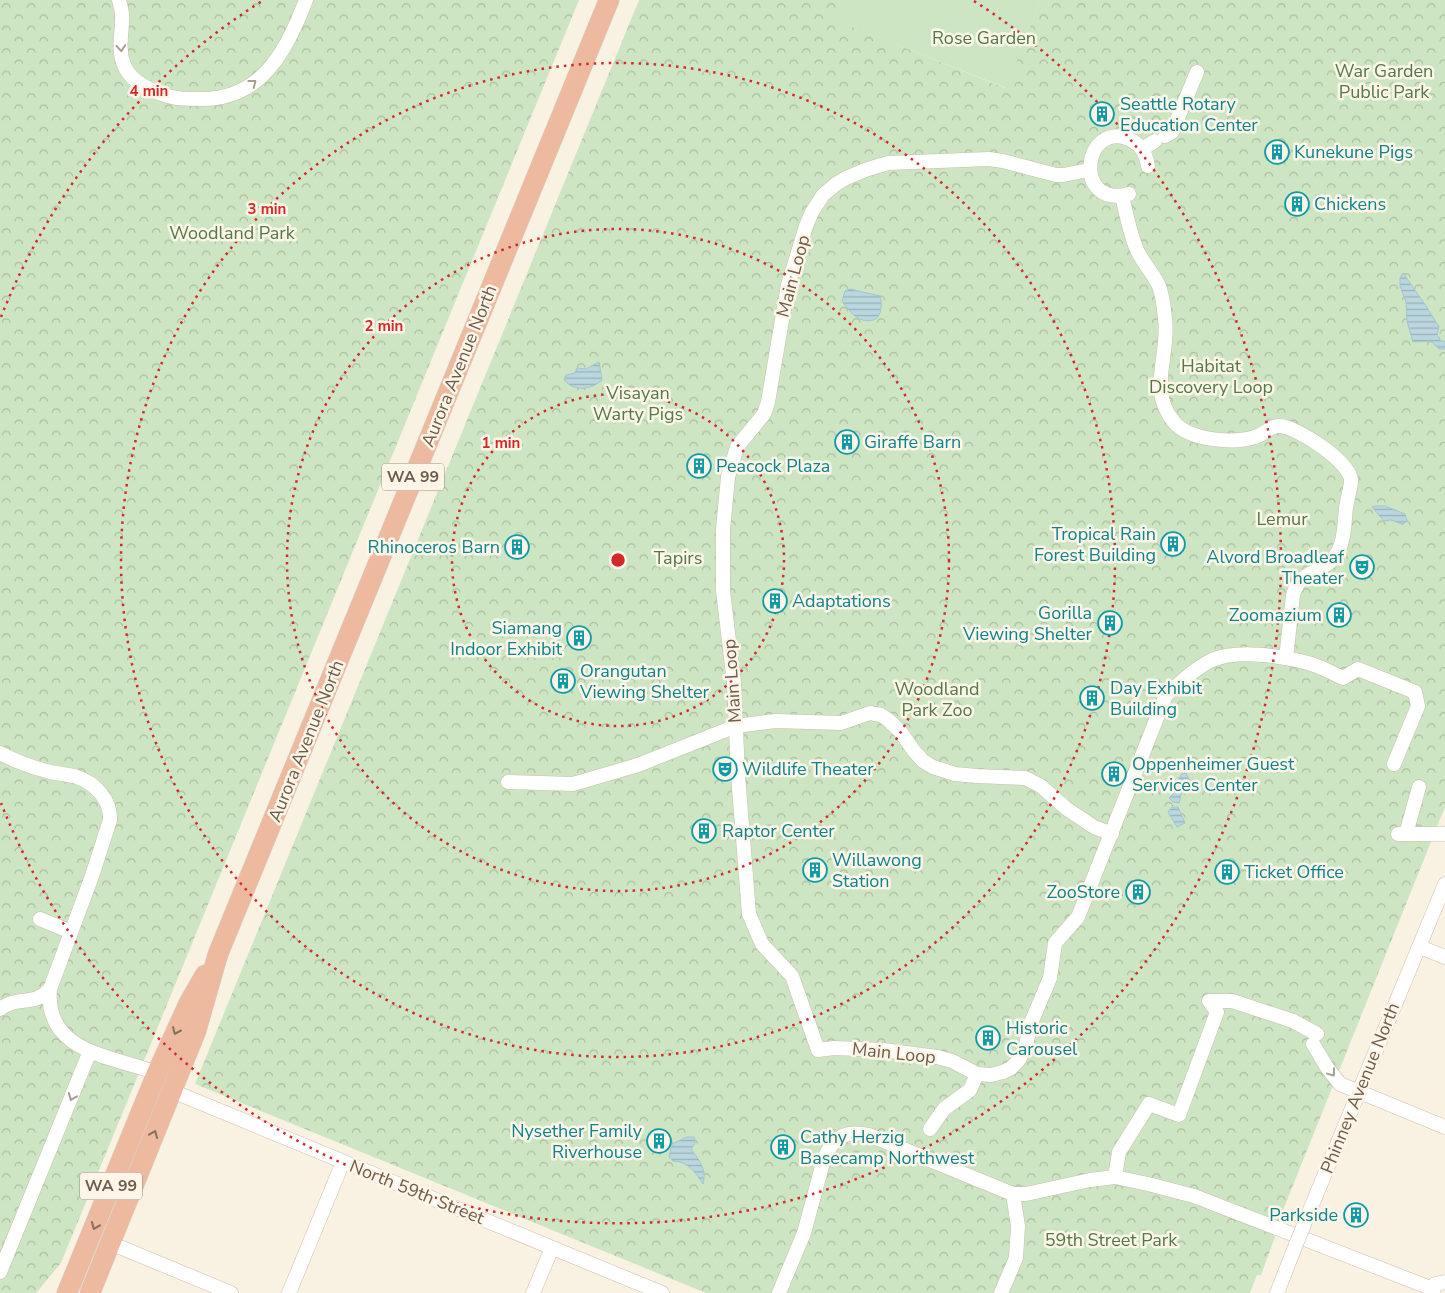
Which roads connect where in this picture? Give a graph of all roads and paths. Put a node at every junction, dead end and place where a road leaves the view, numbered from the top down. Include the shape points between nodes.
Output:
1 (119, 0) edge
2 (306, 0) edge
3 (609, 0) edge
4 (1197, 72) dead end
5 (1142, 149) junction
6 (1148, 166) dead end
7 (1089, 170) junction
8 (1286, 658) junction
9 (736, 726) junction
10 (0, 753) edge
11 (1394, 764) dead end
12 (508, 782) dead end
13 (1419, 787) dead end
14 (1112, 834) junction
15 (1445, 834) edge
16 (1445, 884) edge
17 (40, 919) dead end
18 (71, 932) junction
19 (1420, 946) junction
20 (218, 954) junction
21 (1445, 957) edge
22 (50, 989) junction
23 (0, 1009) edge
24 (90, 1051) junction
25 (157, 1073) junction
26 (977, 1074) junction
27 (172, 1091) junction
28 (1359, 1092) junction
29 (1445, 1127) edge
30 (930, 1129) dead end
31 (343, 1162) junction
32 (1115, 1178) junction
33 (1013, 1194) junction
34 (110, 1244) junction
35 (552, 1248) junction
36 (82, 1257) junction
37 (0, 1272) edge
38 (1437, 1288) edge
39 (56, 1293) edge
40 (67, 1293) edge
41 (90, 1293) edge
42 (231, 1293) edge
43 (289, 1293) edge
44 (533, 1293) edge
45 (662, 1293) edge
46 (779, 1293) edge
47 (1001, 1293) edge
48 (1277, 1293) edge

1 -> 2 street via 121,55 130,75 143,86 170,98 193,100 219,98 251,86 286,46
3 - 20 highway, Aurora Avenue North / WA 99
4 - 5 street via 1172,132
5 - 6 street
5 - 7 street via 1127,138 1108,139 1093,151
7 - 8 street via 1092,179 1104,192 1126,195 1136,247 1160,292 1166,329 1159,385 1174,422 1188,432 1222,440 1259,435 1280,426 1333,454 1350,474 1338,551 1325,566 1302,578 1295,588
7 - 9 street, Main Loop via 1056,175 989,159 888,163 840,181 828,189 817,203 806,226 788,285 764,414 737,447 728,477 723,529 723,584
8 - 11 street, Main Loop via 1343,678 1358,669 1415,692 1418,706
8 - 14 street, Main Loop via 1240,655 1212,660 1166,695
9 - 12 street via 638,765 573,784
9 - 14 street via 775,721 841,723 875,713 887,719 923,761 934,767 955,774 1024,778 1042,786 1087,822
9 - 26 street, Main Loop via 750,914 762,944 792,976 818,1050 883,1050 937,1057
10 - 18 street via 23,764 90,783 108,804 110,820
13 - 15 street via 1401,834
14 - 26 street, Main Loop via 1078,917 1055,943 1050,978 1022,1055 1015,1065 1003,1072
16 - 19 street, Phinney Avenue North
17 - 18 street
18 - 22 street
19 - 21 street
19 - 28 street, Phinney Avenue North
20 -> 25 highway, Aurora Avenue North / WA 99 via 189,1003
20 - 27 highway, Aurora Avenue North / WA 99 via 199,1022
22 - 23 street via 36,1000 18,1001
22 - 24 street via 49,1003 58,1028 74,1043
24 - 25 street
24 -> 37 street
25 -> 36 highway, Aurora Avenue North / WA 99
26 - 30 street via 970,1090 944,1109
27 - 31 street, North 59th Street
34 -> 27 highway, Aurora Avenue North / WA 99
28 - 29 street
32 -> 28 street via 1119,1152 1149,1104 1179,1115 1217,1012 1209,1001 1232,1001 1293,1021 1315,1039 1328,1069 1340,1084
28 - 48 street, Phinney Avenue North, bridge
31 - 35 street, North 59th Street
31 - 43 street
32 - 33 street
32 - 38 street via 1194,1196
33 - 46 street via 869,1135 858,1132 846,1134 828,1148 804,1233
33 - 47 street via 1018,1226 1016,1258
34 - 41 highway, Aurora Avenue North / WA 99
34 - 42 street
35 - 44 street
35 - 45 street, North 59th Street
36 - 39 highway
36 - 40 highway, Aurora Avenue North / WA 99

